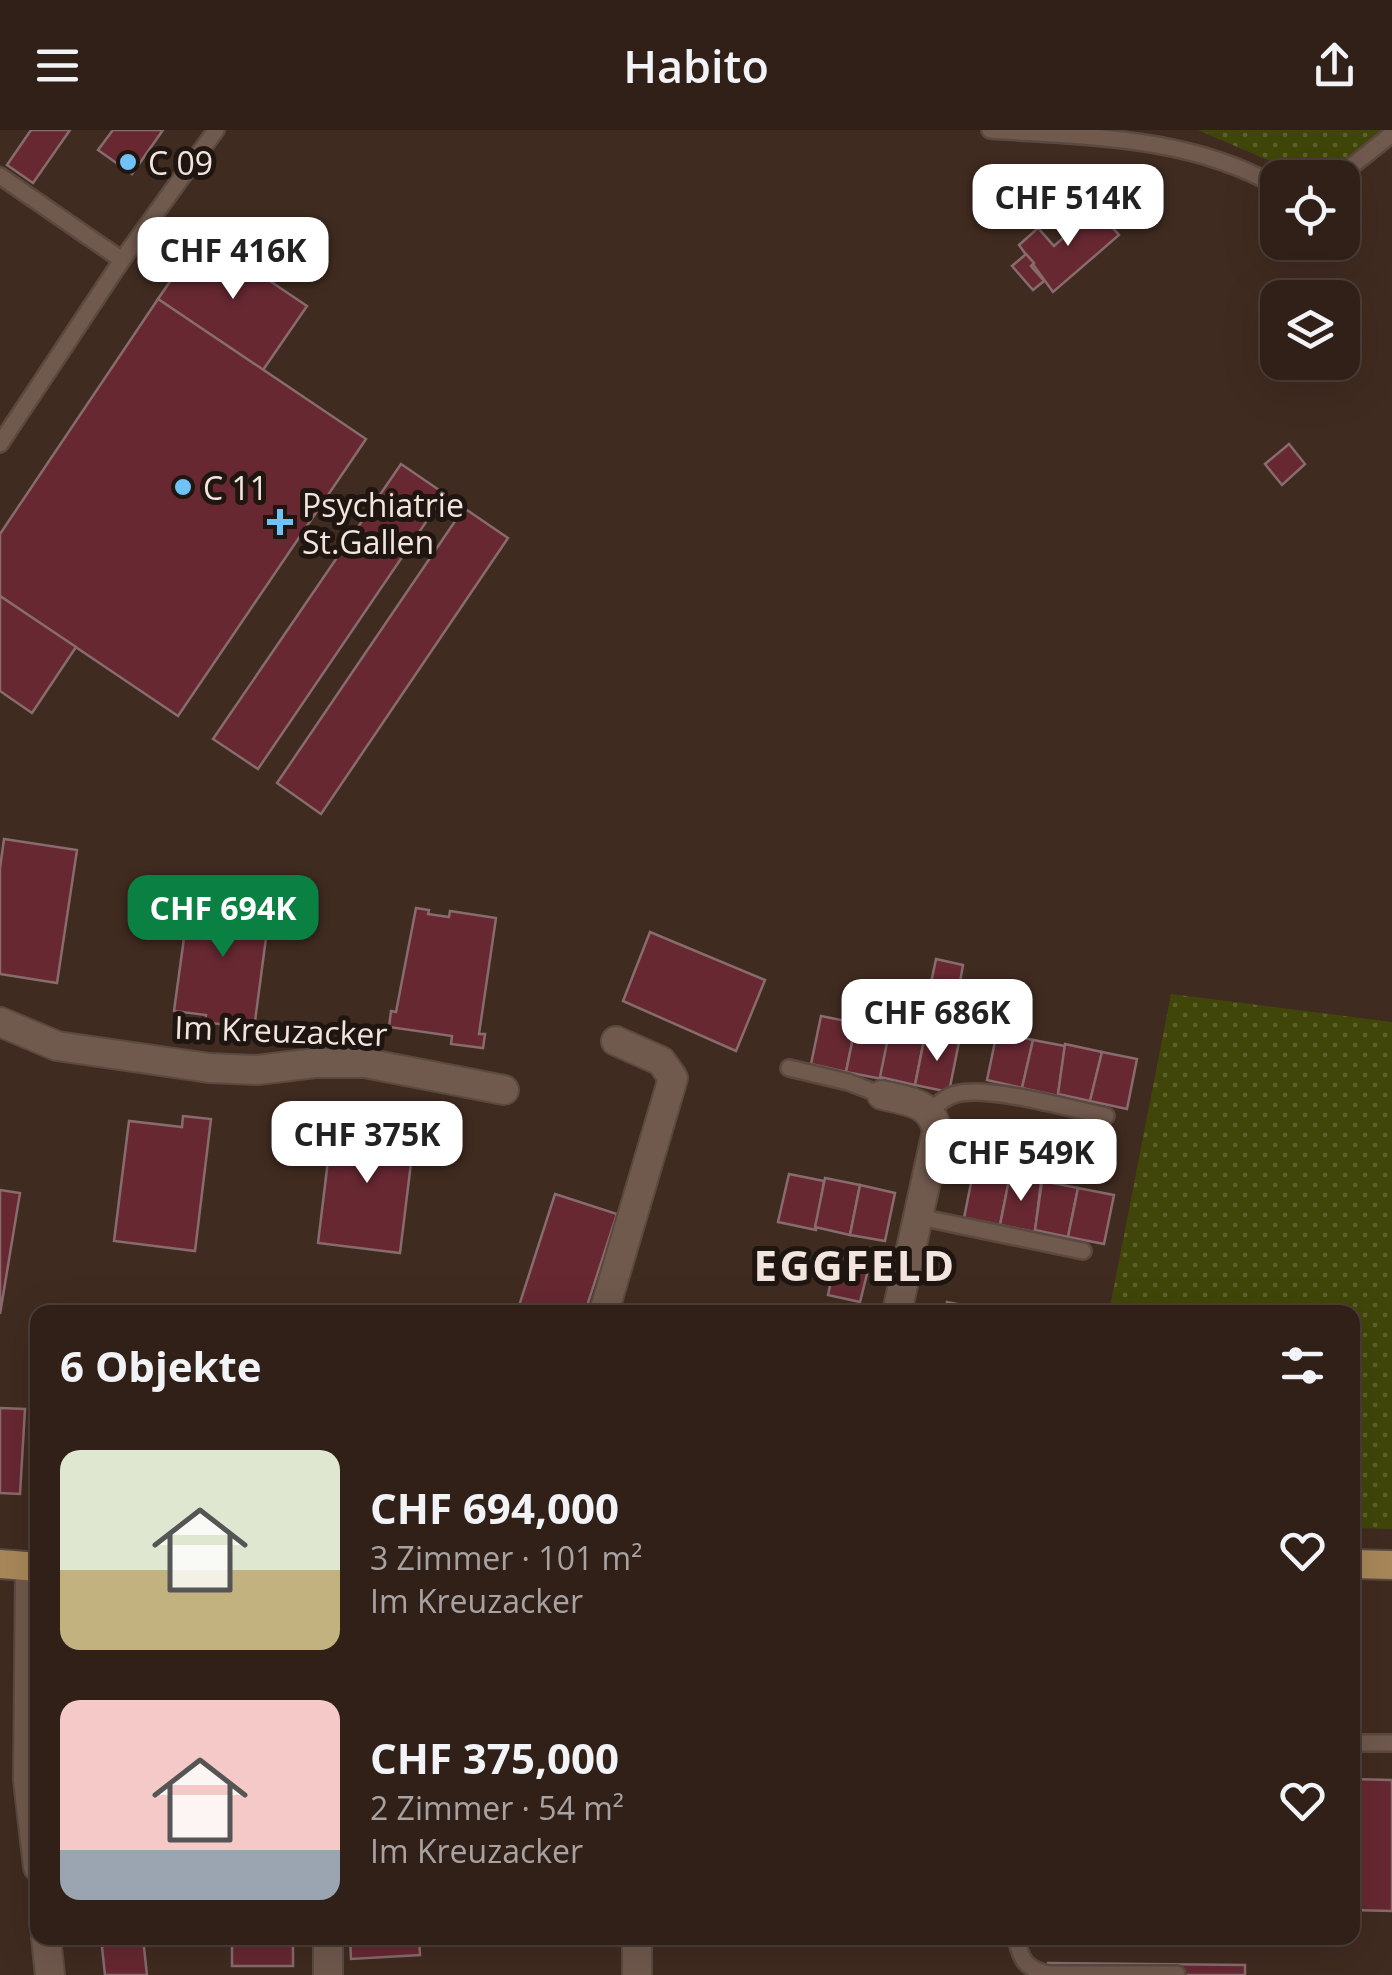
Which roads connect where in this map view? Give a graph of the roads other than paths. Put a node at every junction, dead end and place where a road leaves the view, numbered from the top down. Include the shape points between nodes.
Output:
1 (216, 130) edge
2 (990, 130) edge
3 (1392, 134) edge
4 (1360, 160) edge
5 (0, 176) edge
6 (1260, 178) edge
7 (122, 260) junction
8 (0, 444) edge
9 (0, 1022) edge
10 (616, 1040) dead end
11 (789, 1068) dead end
12 (504, 1090) dead end
13 (882, 1096) joint
14 (930, 1112) junction
15 (1106, 1116) dead end
16 (919, 1217) junction
17 (1082, 1251) dead end
18 (606, 1305) edge
19 (899, 1305) edge
20 (0, 1564) edge
21 (1360, 1564) edge
22 (1392, 1565) edge
23 (30, 1567) edge
24 (30, 1709) edge
25 (1360, 1743) edge
26 (1392, 1743) edge
27 (30, 1797) edge
28 (47, 1945) edge
29 (328, 1945) edge
30 (636, 1945) edge
31 (1018, 1945) edge
32 (1177, 1974) edge
33 (50, 1975) edge
34 (328, 1975) edge
35 (638, 1975) edge

1 - 7 lane
2 - 6 lane via 1169,146
3 - 4 lane
5 - 7 lane
7 - 8 lane
9 - 12 street, Im Kreuzacker via 57,1046 210,1068 365,1063
10 - 18 street via 662,1061 673,1078
11 - 13 lane
13 - 14 street
14 - 15 lane via 960,1092 982,1092
14 - 16 street via 937,1131
16 - 17 lane
16 - 19 street
20 - 23 main road
21 - 22 main road
24 - 27 street
25 - 26 lane
28 - 33 street
29 - 34 street
30 - 35 street
31 - 32 lane via 1028,1969 1048,1974

